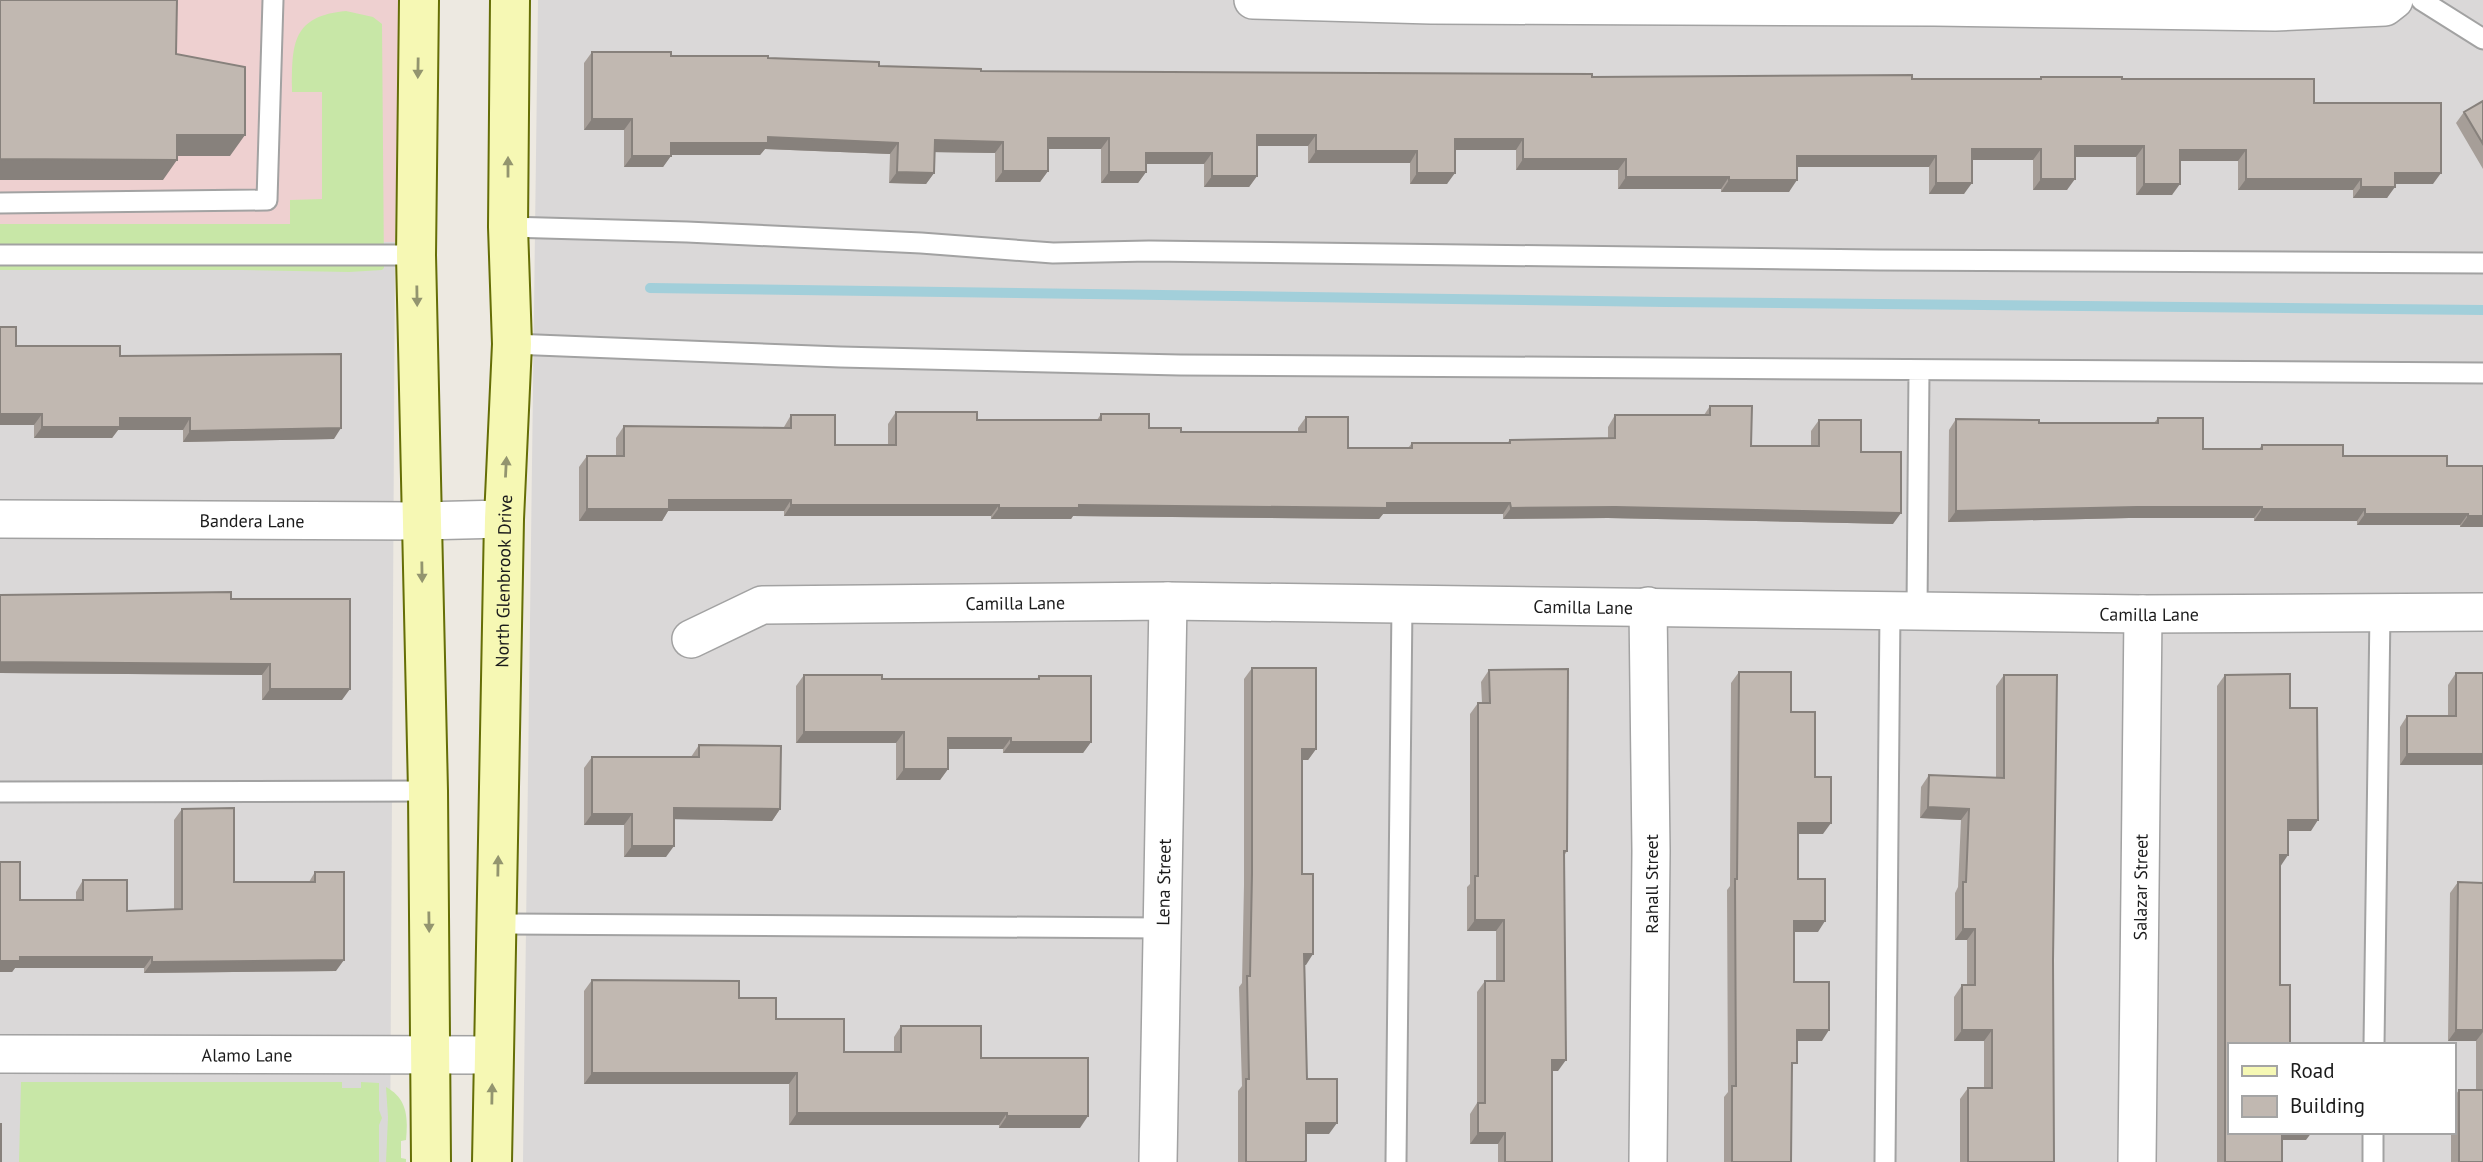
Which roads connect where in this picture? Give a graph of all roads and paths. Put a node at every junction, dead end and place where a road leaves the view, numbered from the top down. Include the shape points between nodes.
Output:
1 (273, 0) edge
2 (419, 0) edge
3 (510, 0) edge
4 (1253, 0) edge
5 (2421, 0) edge
6 (1431, 2) edge
7 (1677, 3) edge
8 (1935, 3) edge
9 (2390, 3) edge
10 (2176, 5) edge
11 (2483, 39) edge
12 (0, 203) edge
13 (508, 228) junction
14 (0, 255) edge
15 (416, 256) junction
16 (2483, 263) edge
17 (512, 344) junction
18 (1919, 370) junction
19 (2483, 373) edge
20 (0, 519) edge
21 (504, 519) junction
22 (421, 521) junction
23 (1168, 601) junction
24 (1402, 604) junction
25 (1648, 606) junction
26 (1904, 610) junction
27 (2380, 612) junction
28 (2483, 612) edge
29 (2143, 614) junction
30 (691, 639) dead end
31 (428, 791) junction
32 (0, 792) edge
33 (497, 924) junction
34 (1162, 928) junction
35 (2374, 1043) edge
36 (0, 1054) edge
37 (430, 1054) junction
38 (493, 1055) junction
39 (2373, 1134) edge
40 (431, 1162) edge
41 (492, 1162) edge
42 (1158, 1162) edge
43 (1396, 1162) edge
44 (1648, 1162) edge
45 (1885, 1162) edge
46 (2137, 1162) edge
47 (2373, 1162) edge

1 - 12 lane via 267,200
2 -> 15 main road
13 -> 3 main road, North Glenbrook Drive
4 - 6 street
5 - 11 lane
6 - 7 street
7 - 8 street
8 - 10 street
9 - 10 street via 2275,12
13 - 16 lane via 893,241 1053,253
13 - 17 main road, North Glenbrook Drive
14 - 15 lane
15 -> 22 main road
17 - 18 lane via 1166,365
21 -> 17 main road, North Glenbrook Drive
18 - 19 lane
18 - 26 lane
20 - 22 street, Bandera Lane
21 - 22 street, Bandera Lane
33 -> 21 main road, North Glenbrook Drive
22 -> 31 main road
23 - 24 street, Camilla Lane
23 - 30 street, Camilla Lane via 762,605
23 - 34 street, Lena Street
24 - 25 street, Camilla Lane
24 - 43 lane
25 - 26 street, Camilla Lane
25 - 44 street, Rahall Street
26 - 29 street, Camilla Lane
26 - 45 lane
27 - 28 street, Camilla Lane
27 - 29 street, Camilla Lane
27 - 35 lane
29 - 46 street, Salazar Street
31 - 32 lane
31 -> 37 main road
33 - 34 lane
33 - 38 main road, North Glenbrook Drive
34 - 42 street, Lena Street
36 - 37 street, Alamo Lane
37 - 38 street, Alamo Lane
37 - 40 main road
41 -> 38 main road, North Glenbrook Drive
39 - 47 lane

